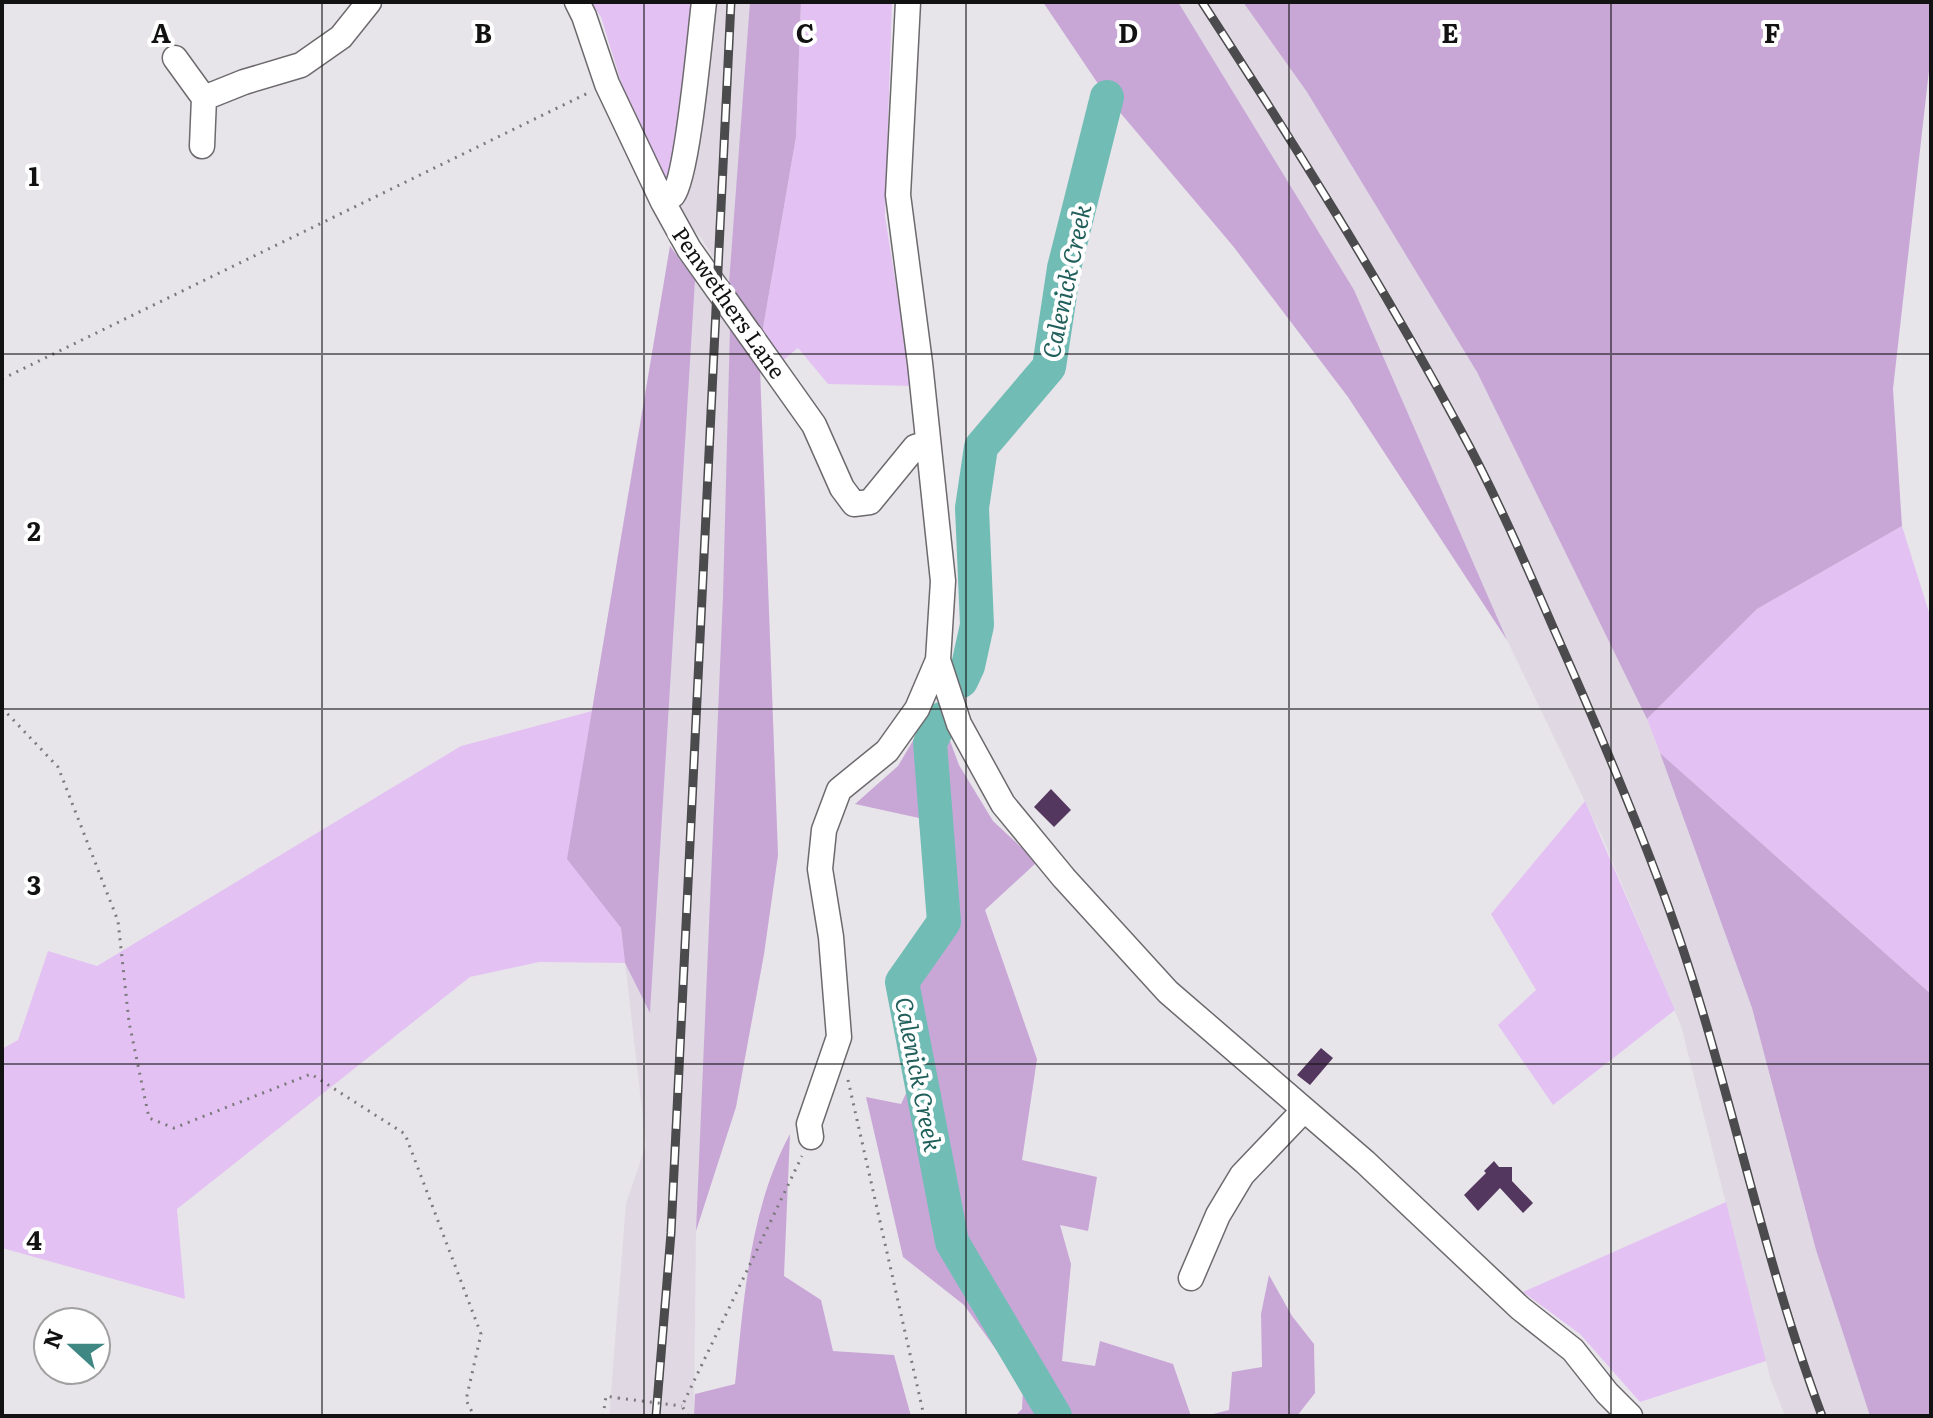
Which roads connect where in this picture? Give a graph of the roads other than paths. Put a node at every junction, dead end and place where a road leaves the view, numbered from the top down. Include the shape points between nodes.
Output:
1 (369, 2) edge
2 (577, 2) edge
3 (704, 2) edge
4 (908, 2) edge
5 (175, 58) dead end
6 (204, 98) junction
7 (202, 146) dead end
8 (663, 202) junction
9 (928, 443) junction
10 (938, 660) junction
11 (1304, 1110) junction
12 (811, 1137) road end
13 (1191, 1278) dead end
14 (1630, 1416) edge

1 - 6 street via 341,37 301,65
2 - 8 street, Penwethers Lane via 607,84
3 - 8 street via 681,173 673,195
4 - 9 street via 898,195
5 - 6 street
6 - 7 street
8 - 9 street, Penwethers Lane via 689,249 814,425 854,504 870,502 915,447
9 - 10 street via 943,581
10 - 11 street via 959,724 1003,804 1168,992
10 - 12 street via 917,709 887,751 839,790 824,830 820,869 839,1037 809,1124
11 - 13 street via 1242,1175
11 - 14 street via 1573,1350

